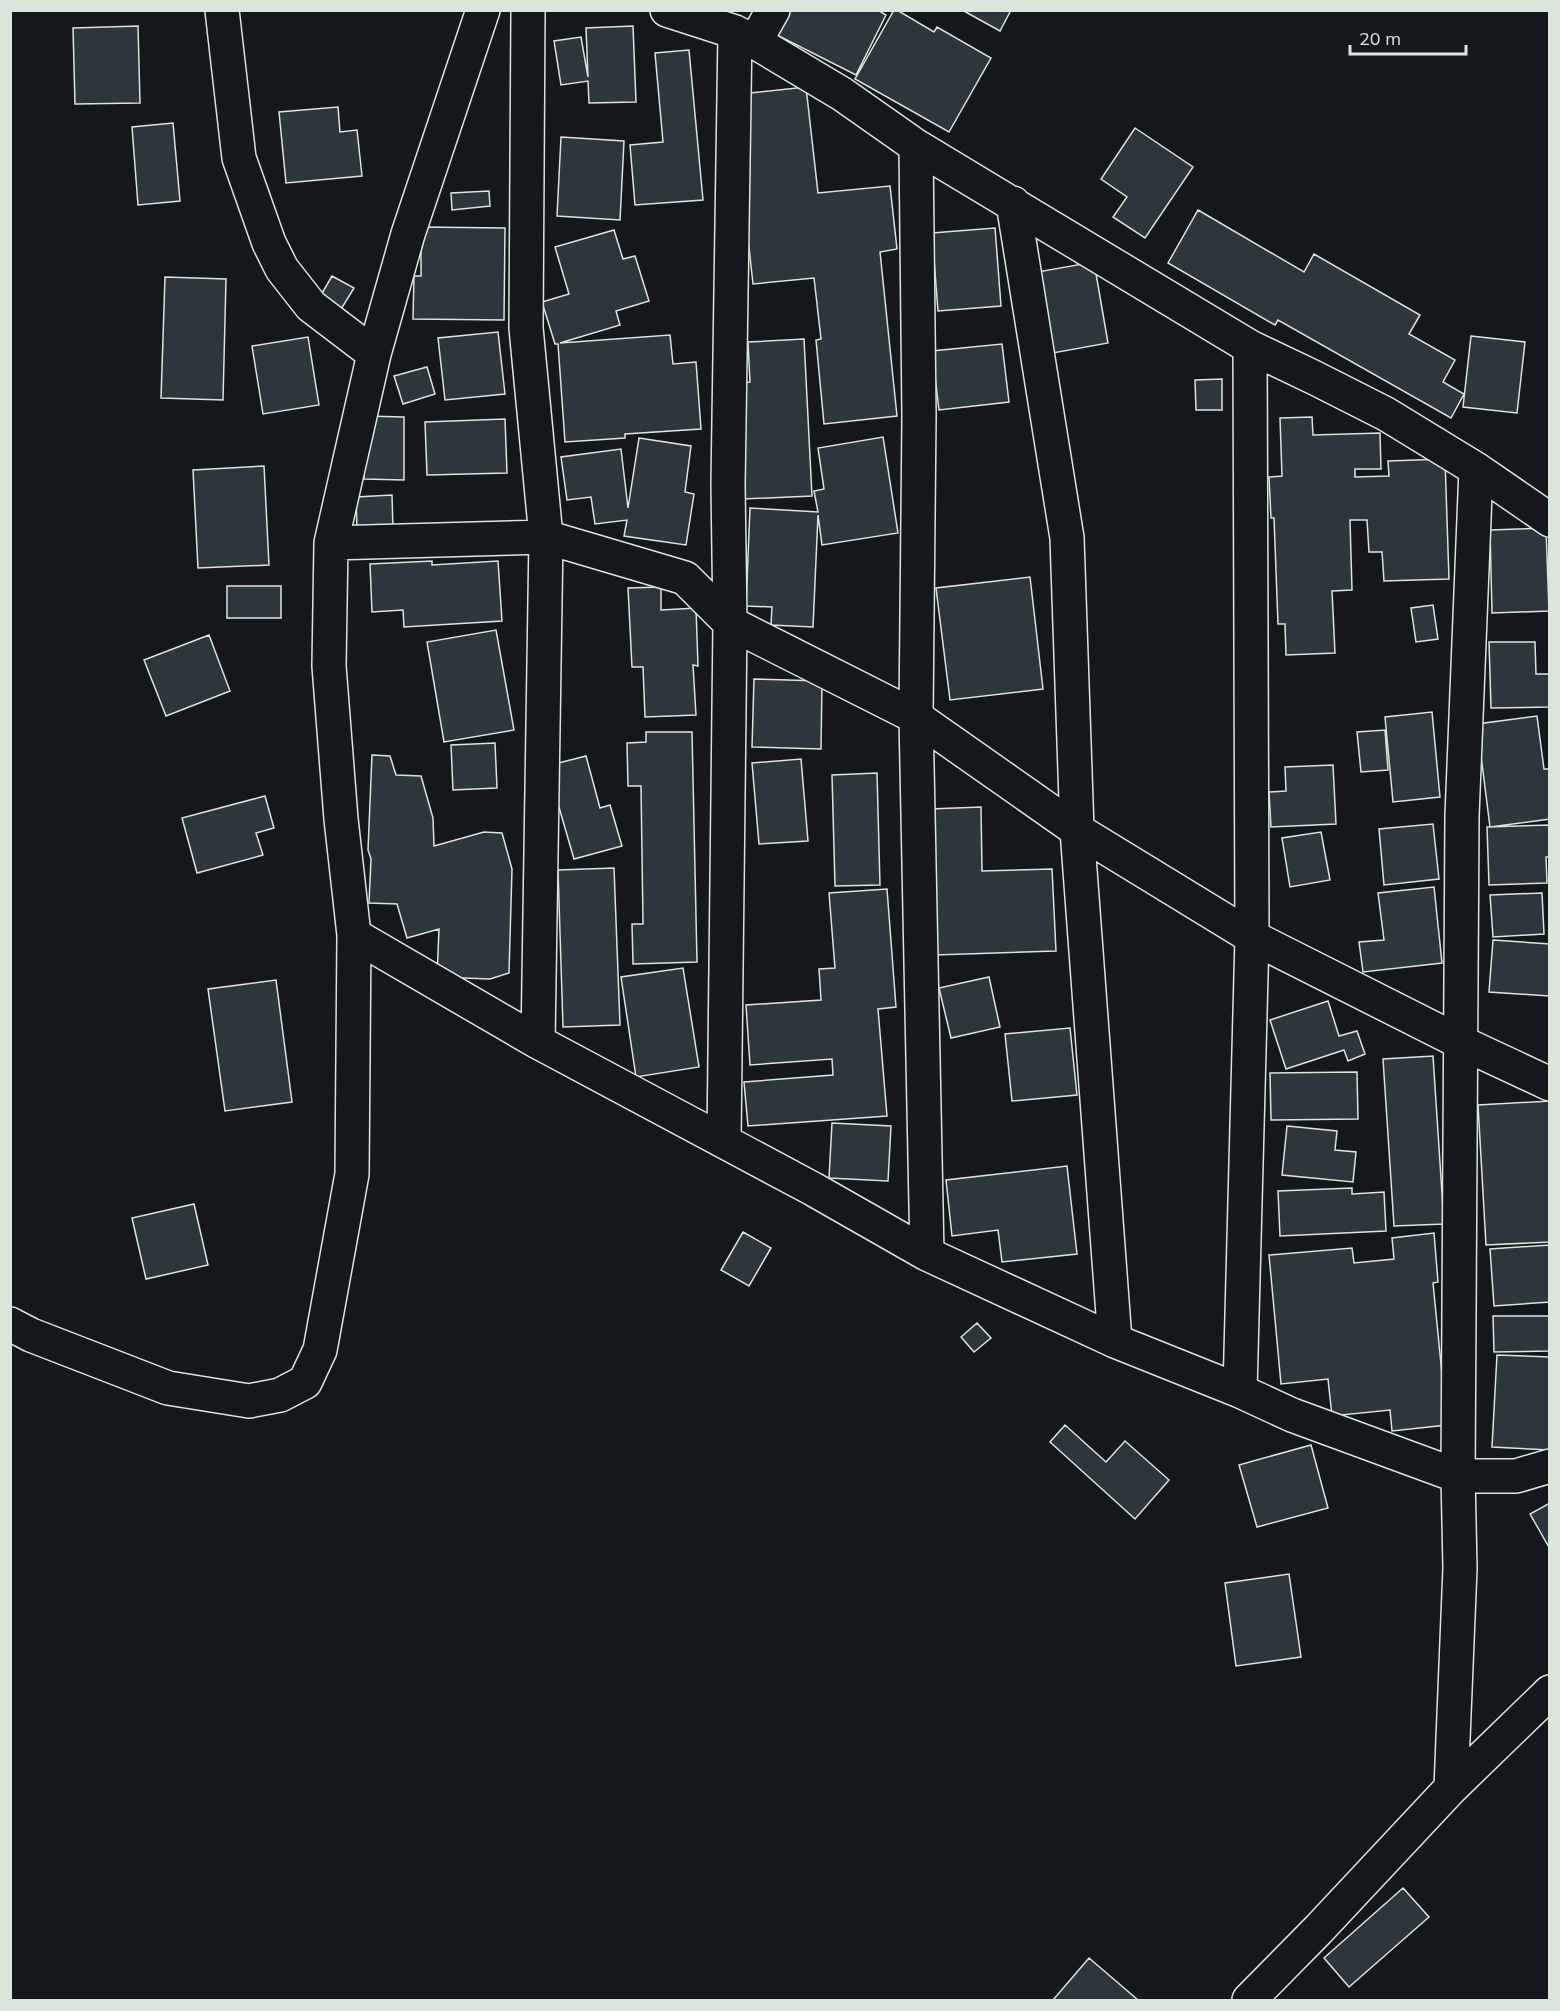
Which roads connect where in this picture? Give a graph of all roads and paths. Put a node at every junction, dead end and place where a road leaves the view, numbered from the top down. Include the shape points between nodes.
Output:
1 (222, 10) edge
2 (483, 10) edge
3 (528, 10) edge
4 (667, 10) edge
5 (773, 10) edge
6 (745, 37) junction
7 (916, 146) junction
8 (1013, 203) junction
9 (1250, 347) junction
10 (374, 354) junction
11 (1476, 469) junction
12 (1550, 520) edge
13 (546, 537) junction
14 (331, 543) junction
15 (730, 623) junction
16 (916, 717) junction
17 (1077, 830) junction
18 (354, 935) junction
19 (1252, 938) junction
20 (538, 1042) junction
21 (1460, 1042) junction
22 (1550, 1084) edge
23 (724, 1141) junction
24 (927, 1254) junction
25 (10, 1324) edge
26 (1115, 1341) junction
27 (1240, 1391) junction
28 (1550, 1466) edge
29 (1458, 1476) junction
30 (1550, 1692) edge
31 (1451, 1788) junction
32 (1249, 2001) edge

1 - 10 street via 239,158 269,243 282,269 311,306
2 - 10 street via 408,234
3 - 13 street via 526,328
4 - 6 street
5 - 6 street
6 - 7 street via 842,94
6 - 15 street via 728,485
7 - 8 street
7 - 16 street
8 - 9 street
8 - 17 street via 1067,538
9 - 11 street via 1386,414
9 - 19 street
10 - 14 street
11 - 12 street
11 - 21 street via 1462,805
13 - 14 street
13 - 15 street via 685,578
13 - 20 street
14 - 18 street via 329,666
15 - 16 street
15 - 23 street
16 - 17 street
16 - 24 street
17 - 19 street
17 - 26 street
18 - 20 street
18 - 25 street via 352,1174 320,1350 305,1382 280,1395 249,1401 168,1388
19 - 21 street
19 - 27 street
20 - 23 street
21 - 22 street
21 - 29 street
23 - 24 street
24 - 26 street
26 - 27 street
27 - 29 street via 1292,1415
28 - 29 street via 1516,1476
29 - 31 street via 1460,1568
30 - 31 street
31 - 32 street

